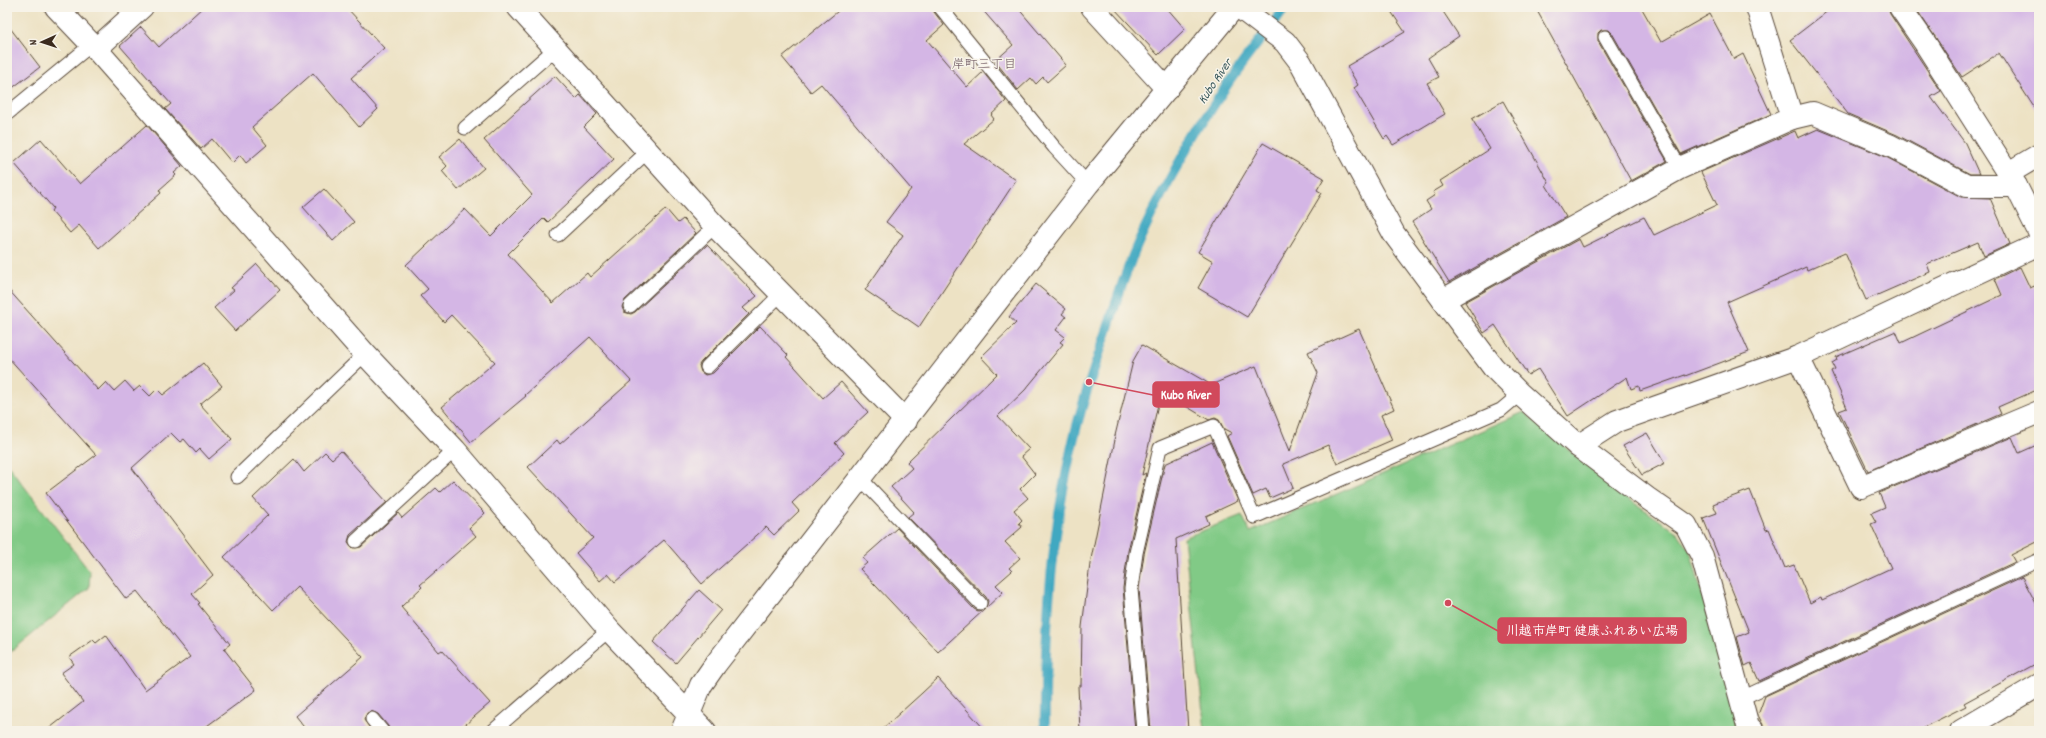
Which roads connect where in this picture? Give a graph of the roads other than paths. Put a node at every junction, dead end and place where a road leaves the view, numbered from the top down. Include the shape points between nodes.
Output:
1 (56, 7) edge
2 (142, 7) edge
3 (518, 7) edge
4 (940, 7) edge
5 (1092, 7) edge
6 (1757, 7) edge
7 (1900, 7) edge
8 (1241, 10) edge
9 (1605, 37) dead end
10 (93, 47) junction
11 (556, 48) junction
12 (1167, 89) junction
13 (7, 114) edge
14 (1792, 118) junction
15 (465, 128) dead end
16 (648, 151) junction
17 (2039, 155) edge
18 (1680, 168) junction
19 (2012, 180) junction
20 (1088, 184) junction
21 (715, 226) junction
22 (2039, 232) edge
23 (558, 236) dead end
24 (2039, 244) edge
25 (782, 293) junction
26 (1443, 300) junction
27 (630, 306) dead end
28 (365, 354) junction
29 (1798, 357) junction
30 (707, 367) dead end
31 (1520, 394) junction
32 (2039, 412) edge
33 (906, 421) junction
34 (1578, 446) junction
35 (454, 450) junction
36 (237, 477) dead end
37 (860, 478) junction
38 (356, 542) dead end
39 (2039, 560) edge
40 (980, 603) dead end
41 (609, 630) junction
42 (2039, 685) edge
43 (1742, 698) junction
44 (372, 719) dead end
45 (685, 721) edge
46 (382, 731) edge
47 (493, 731) edge
48 (705, 731) edge
49 (1143, 731) edge
50 (1753, 731) edge
51 (1961, 731) edge

1 - 10 street
2 - 10 street
3 - 11 street
4 - 20 lane via 1054,147
5 - 12 street
6 - 14 street
7 - 19 street
8 - 12 street
8 - 26 street via 1285,42 1301,63 1394,234
9 - 18 lane
10 - 13 lane
10 - 28 street
11 - 15 lane
11 - 16 street
12 - 20 street
14 - 18 street
14 - 19 street via 1813,113 1819,115 1891,146 1967,186
16 - 21 street
16 - 23 lane
17 - 19 street
18 - 26 street
19 - 22 street
20 - 33 street
21 - 25 street
21 - 27 lane
24 - 29 street
25 - 30 lane
25 - 33 street
26 - 31 street via 1493,367
28 - 35 street
28 - 36 lane
29 - 32 street via 1861,488
29 - 34 street via 1617,421
31 - 34 street
31 - 49 lane via 1501,410 1254,517 1214,426 1160,448 1131,589
33 - 37 street
34 - 43 street via 1686,525 1702,556
35 - 38 lane
35 - 41 street
37 - 40 lane
37 - 45 street via 701,685
39 - 43 lane
41 - 45 street
41 - 47 lane
42 - 51 street
43 - 50 street via 1748,726
44 - 46 lane
45 - 48 street

